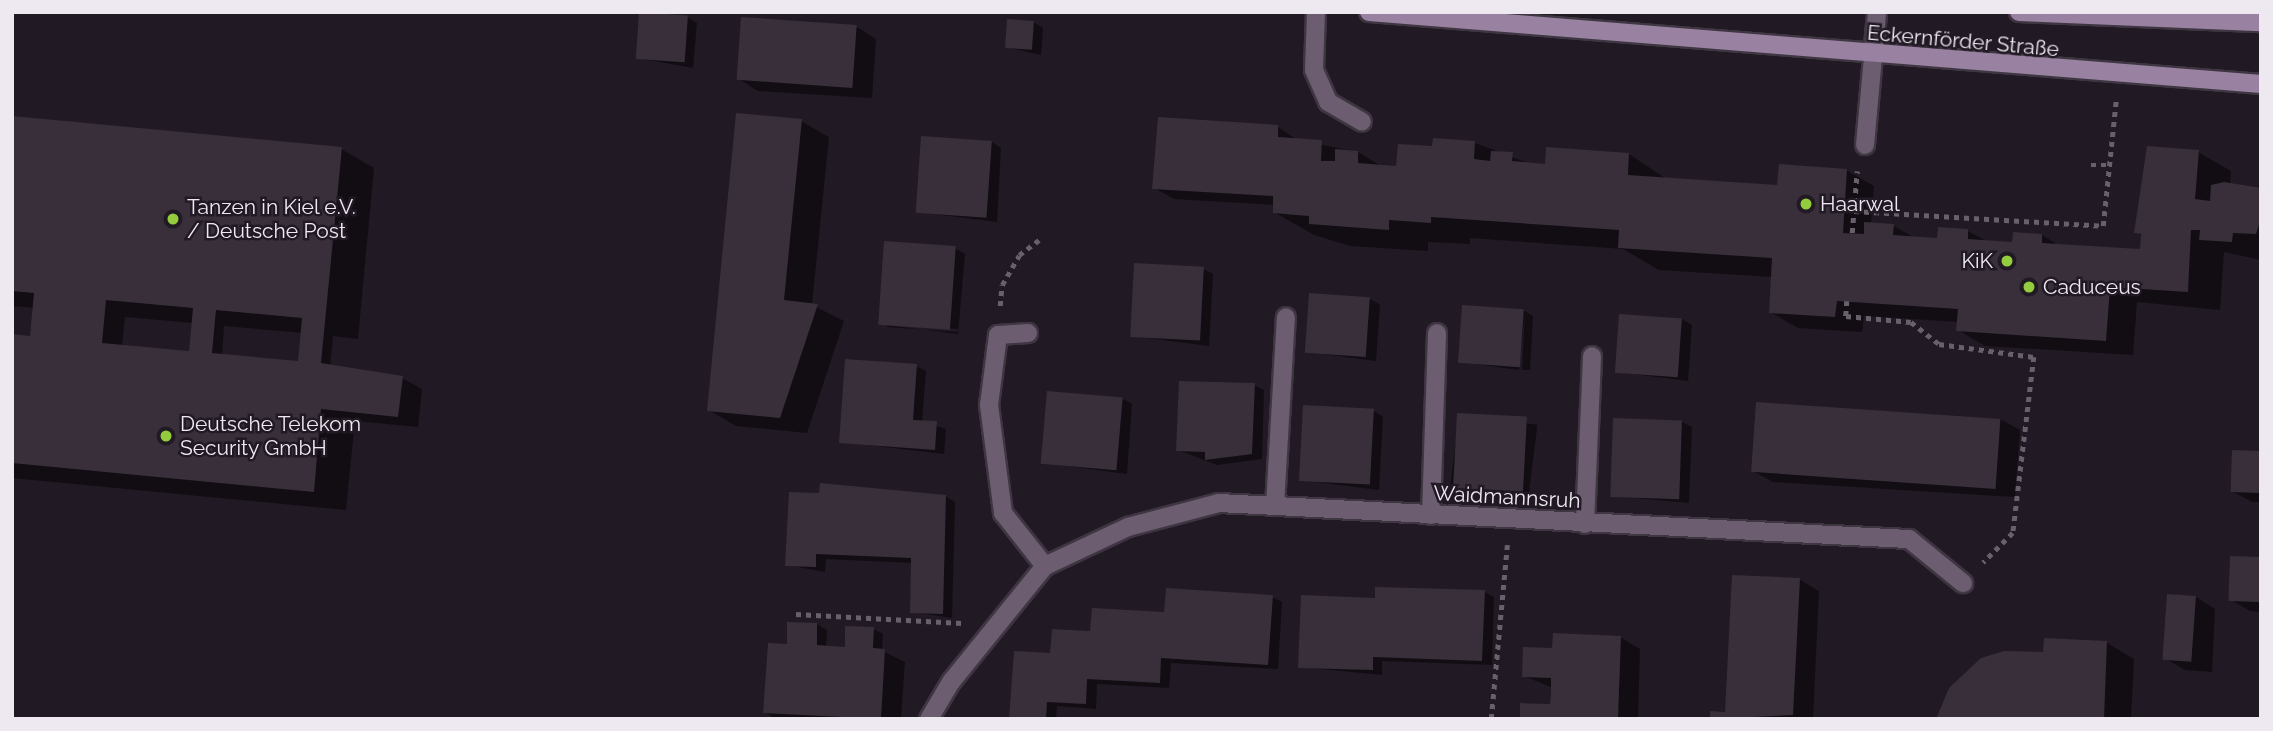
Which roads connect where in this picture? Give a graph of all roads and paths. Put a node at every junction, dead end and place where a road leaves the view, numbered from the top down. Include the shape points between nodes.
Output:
1 (1316, 12) edge
2 (1369, 12) edge
3 (1877, 12) edge
4 (2019, 12) edge
5 (2261, 22) edge
6 (1874, 56) junction
7 (2118, 76) junction
8 (2261, 85) edge
9 (1362, 122) dead end
10 (1864, 145) joint
11 (2091, 164) dead end
12 (2109, 165) junction
13 (1854, 211) junction
14 (1852, 233) dead end
15 (1039, 240) dead end
16 (1847, 301) dead end
17 (1286, 317) dead end
18 (1437, 332) dead end
19 (1028, 333) dead end
20 (998, 335) junction
21 (1592, 356) dead end
22 (1275, 506) junction
23 (1432, 515) junction
24 (1510, 520) junction
25 (1585, 524) junction
26 (1045, 566) junction
27 (1963, 583) joint
28 (796, 614) dead end
29 (984, 641) junction
30 (929, 719) edge
31 (1491, 719) edge

1 - 9 street via 1314,71 1328,102
2 - 6 main road, Eckernförder Straße
3 - 6 street
4 - 5 main road, Eckernförder Straße
6 - 7 main road, Eckernförder Straße
6 - 10 street
7 - 8 main road, Eckernförder Straße
7 - 12 path
10 - 13 path
11 - 12 path
12 - 13 path via 2103,226
13 - 14 path
15 - 20 path via 1019,254 1002,285
16 - 27 path via 1846,316 1911,322 1939,344 2034,356 2013,533
17 - 22 street
18 - 23 street
19 - 20 street
20 - 26 street via 989,405 1003,513
21 - 25 street
22 - 23 street, Waidmannsruh
22 - 26 street, Waidmannsruh via 1219,503 1128,527
23 - 24 street, Waidmannsruh
24 - 25 street, Waidmannsruh
24 - 31 path
25 - 27 street, Waidmannsruh via 1909,539
26 - 29 street, Waidmannsruh
28 - 29 path via 961,622
29 - 30 street, Waidmannsruh

